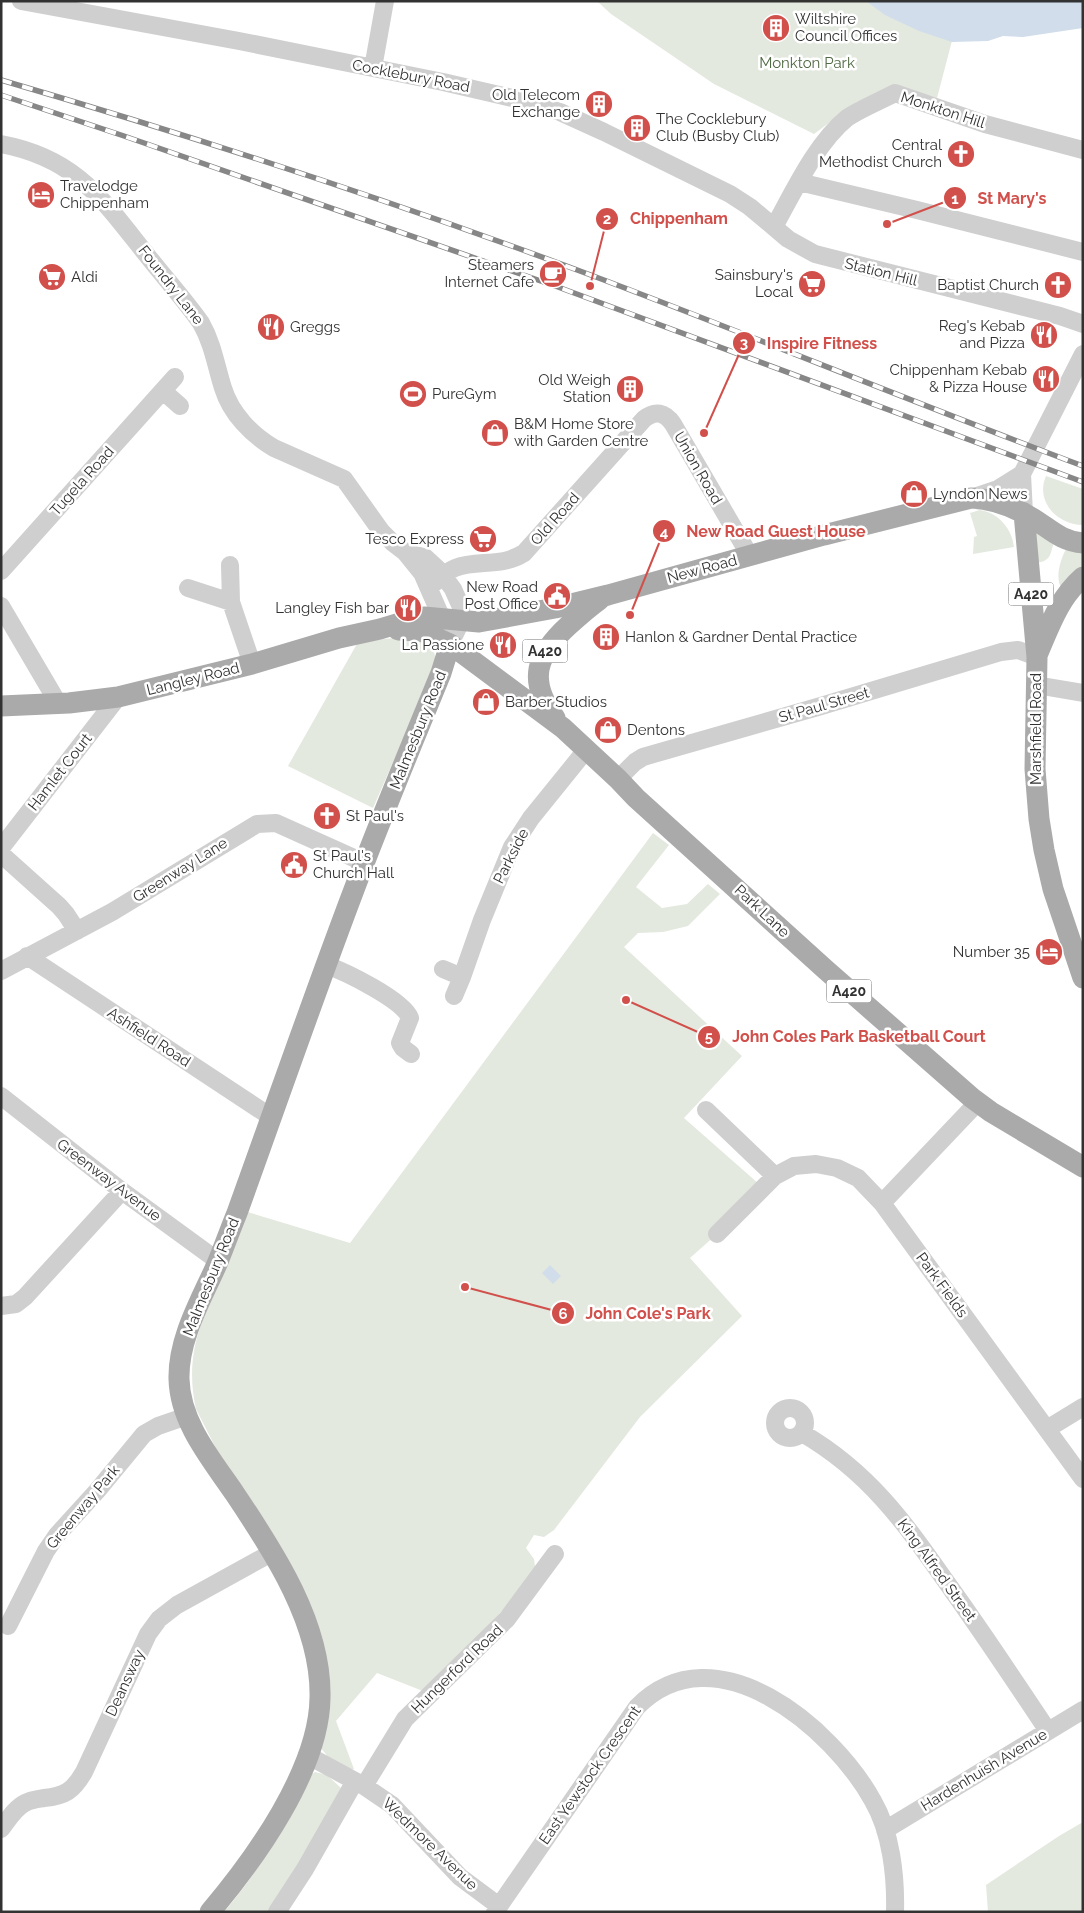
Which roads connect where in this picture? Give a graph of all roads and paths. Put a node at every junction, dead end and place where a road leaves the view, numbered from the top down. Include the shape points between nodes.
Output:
1 (21, 1) edge
2 (385, 1) edge
3 (373, 68) junction
4 (1, 144) edge
5 (1083, 150) edge
6 (799, 182) junction
7 (774, 227) junction
8 (1083, 252) edge
9 (1083, 324) edge
10 (1083, 354) edge
11 (175, 377) dead end
12 (162, 390) junction
13 (180, 406) dead end
14 (657, 413) joint
15 (1022, 474) junction
16 (971, 498) junction
17 (1025, 522) junction
18 (1083, 543) edge
19 (406, 552) junction
20 (750, 556) junction
21 (230, 565) dead end
22 (1, 571) edge
23 (444, 575) junction
24 (1083, 577) edge
25 (430, 587) junction
26 (188, 588) dead end
27 (608, 595) junction
28 (231, 602) junction
29 (1, 606) edge
30 (452, 620) junction
31 (380, 629) junction
32 (450, 644) junction
33 (1037, 657) junction
34 (252, 664) junction
35 (1036, 685) junction
36 (1083, 693) edge
37 (118, 697) junction
38 (58, 704) junction
39 (1, 706) edge
40 (563, 728) junction
41 (586, 750) junction
42 (618, 779) junction
43 (1, 848) edge
44 (1, 854) edge
45 (365, 863) junction
46 (76, 931) junction
47 (27, 956) junction
48 (326, 965) junction
49 (443, 969) dead end
50 (1, 971) edge
51 (462, 977) junction
52 (1083, 978) edge
53 (454, 996) dead end
54 (411, 1054) dead end
55 (1, 1096) edge
56 (978, 1103) junction
57 (706, 1110) dead end
58 (271, 1117) junction
59 (1083, 1167) edge
60 (775, 1176) junction
61 (122, 1191) junction
62 (882, 1203) junction
63 (717, 1234) dead end
64 (218, 1261) junction
65 (1, 1306) edge
66 (1083, 1407) edge
67 (187, 1416) junction
68 (1047, 1429) junction
69 (802, 1433) dead end
70 (1083, 1479) edge
71 (273, 1552) junction
72 (555, 1554) dead end
73 (8, 1626) dead end
74 (1083, 1710) edge
75 (1048, 1731) junction
76 (308, 1755) junction
77 (359, 1784) junction
78 (1, 1829) edge
79 (885, 1830) junction
80 (497, 1909) edge
81 (210, 1912) edge
82 (277, 1912) edge
83 (896, 1912) edge

1 - 3 street, Cocklebury Road
2 - 3 street
3 - 7 street, Cocklebury Road via 490,92 560,112 730,194
4 - 19 street, Foundry Lane via 45,157 74,173 97,194 201,323 212,346 227,400 246,426 274,448 344,479 387,537
5 - 6 street, Monkton Hill via 986,124 895,93 847,118 821,147
6 - 7 street, Monkton Hill
6 - 8 street
7 - 9 street, Station Hill via 796,244 824,257
10 - 15 street
11 - 12 street, Tugela Road
12 - 13 street
12 - 22 street, Tugela Road
14 - 20 street, Union Road via 664,414 672,424
14 - 23 street, Old Road via 644,419 524,553 507,562 461,566
15 - 16 street, New Road via 1004,486
15 - 17 street, Marshfield Road
16 - 17 main road, New Road / A420 via 994,500
16 - 20 main road, New Road / A420
17 - 18 main road, A420 via 1061,538
17 - 33 main road, Marshfield Road / A420
19 - 23 street, Foundry Lane via 426,558
19 - 25 street
20 - 27 main road, New Road / A420
21 - 28 street
23 - 25 street, Old Road
23 - 30 street, Foundry Lane via 461,607
24 - 33 main road, A420 via 1055,612
25 - 30 street
26 - 28 street
27 - 30 main road, New Road via 480,622
27 - 40 main road, New Road / A420 via 563,630 540,661 538,680 542,696
28 - 34 street
29 - 38 street
30 - 31 main road, Langley Road via 424,617
30 - 32 street
31 - 32 main road, Langley Road via 421,631
31 - 34 main road, Langley Road
32 - 40 main road, Park Lane
32 - 45 main road, Malmesbury Road
33 - 35 main road, Marshfield Road / A420
33 - 42 street, St Paul Street via 1018,650 1000,652 643,757
34 - 37 main road, Langley Road
35 - 36 street
35 - 52 main road, Marshfield Road / A420 via 1035,779 1044,850
37 - 38 main road, Langley Road
37 - 43 street, Hamlet Court
38 - 39 main road, Langley Road
40 - 41 main road, Park Lane / A420
41 - 42 main road, Park Lane / A420
41 - 51 street, Parkside via 512,847
42 - 56 main road, Park Lane / A420 via 826,970
44 - 46 street via 63,910
45 - 46 street, Greenway Lane via 276,823 257,824
45 - 48 main road, Malmesbury Road
46 - 47 street, Greenway Lane
47 - 50 street, Greenway Lane
47 - 58 street, Ashfield Road
48 - 54 street via 356,978 408,1012 410,1021 400,1043
48 - 58 main road, Malmesbury Road
49 - 51 street
51 - 53 street, Parkside
55 - 61 street, Greenway Avenue
56 - 59 main road, Park Lane / A420
56 - 62 street
57 - 60 street
58 - 64 main road, Malmesbury Road
60 - 62 street, Park Fields via 802,1165 830,1166 858,1178
60 - 63 street
61 - 64 street, Greenway Avenue
61 - 65 street via 25,1297 16,1304
62 - 68 street, Park Fields
64 - 67 main road, Malmesbury Road via 192,1318 182,1357 180,1390
66 - 68 street
67 - 71 main road, Malmesbury Road via 202,1445
67 - 73 street, Greenway Park via 144,1434 57,1535
68 - 70 street, Park Fields
69 - 75 street, King Alfred Street via 853,1468 895,1512
71 - 76 main road, Malmesbury Road via 305,1618 316,1660 319,1715
71 - 78 street, Deansway via 159,1619 148,1634 77,1783 59,1797 23,1803
72 - 77 street, Hungerford Road via 507,1619 405,1719
74 - 75 street, Hardenhuish Avenue
75 - 79 street, Hardenhuish Avenue
76 - 77 street, Wedmore Avenue
76 - 81 main road, Malmesbury Road via 284,1807 260,1848
77 - 80 street, Wedmore Avenue via 392,1805 460,1877
77 - 82 street
79 - 80 street, East Yewstock Crescent via 861,1781 828,1742 793,1713 761,1693 733,1682 710,1677 689,1678 660,1689 637,1707
79 - 83 street, East Yewstock Crescent

